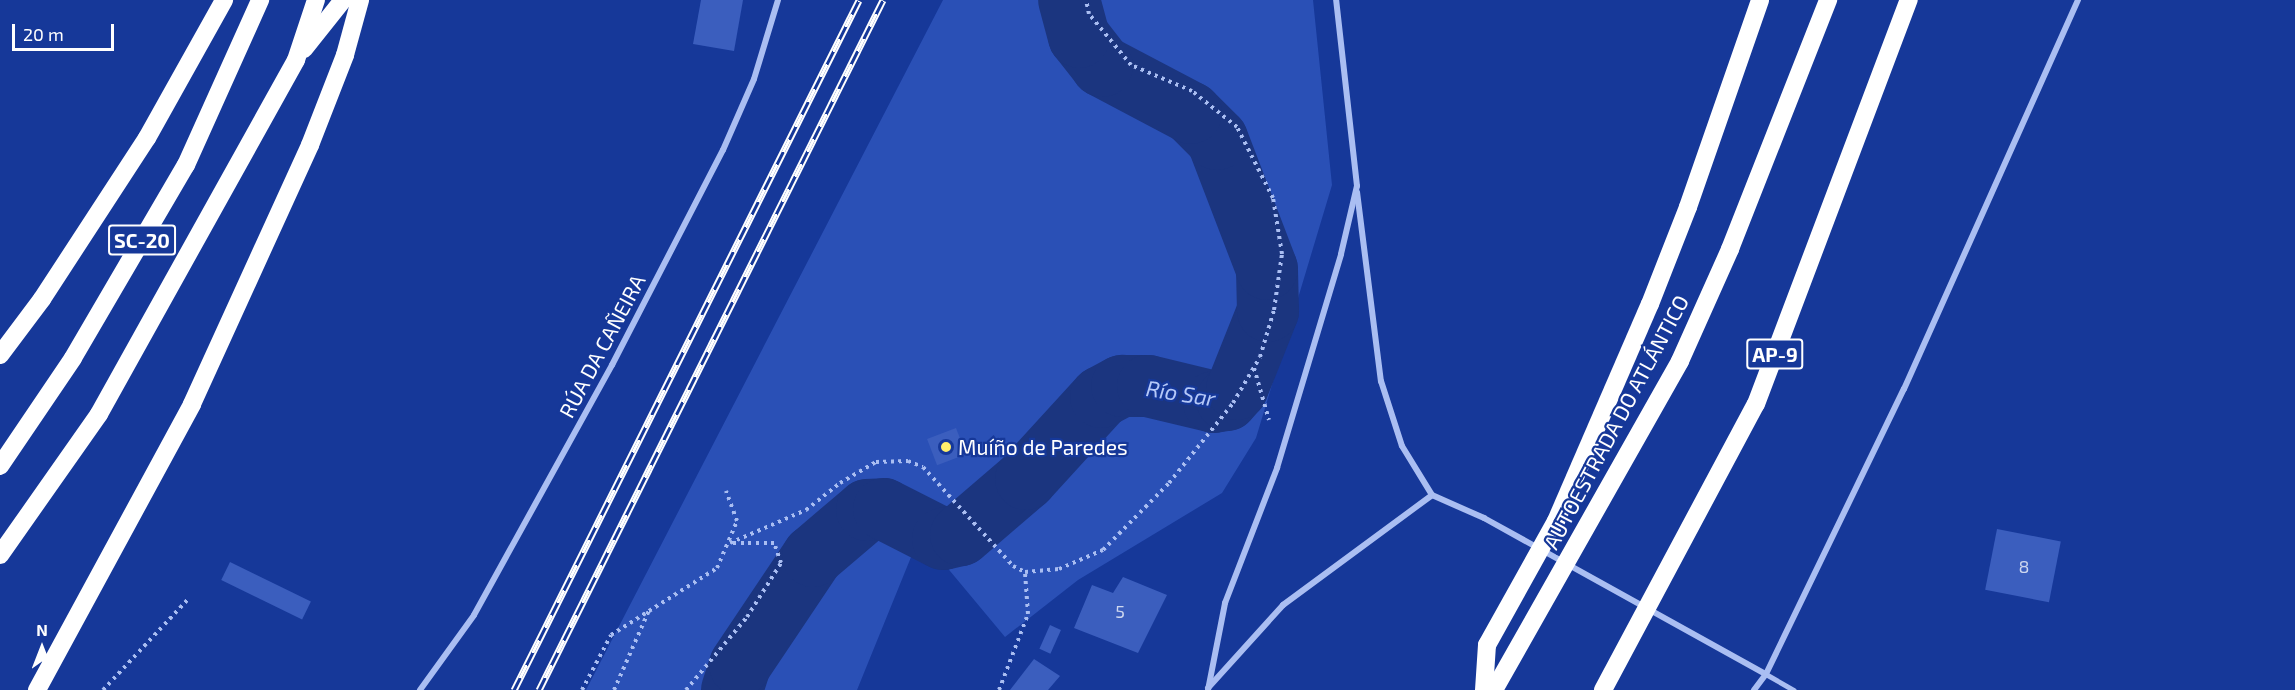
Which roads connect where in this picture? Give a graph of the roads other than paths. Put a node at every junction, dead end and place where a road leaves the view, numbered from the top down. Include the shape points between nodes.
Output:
1 (224, 0) edge
2 (260, 0) edge
3 (316, 0) edge
4 (343, 0) edge
5 (360, 0) edge
6 (778, 0) edge
7 (1336, 0) edge
8 (1760, 0) edge
9 (1828, 0) edge
10 (1909, 0) edge
11 (2078, 0) edge
12 (296, 60) junction
13 (1357, 186) junction
14 (0, 355) edge
15 (0, 466) edge
16 (1432, 495) junction
17 (0, 555) edge
18 (1766, 674) junction
19 (1208, 689) edge
20 (37, 690) edge
21 (420, 690) edge
22 (1484, 690) edge
23 (1494, 690) edge
24 (1603, 690) edge
25 (1754, 690) edge
26 (1794, 690) edge

1 - 14 highway via 147,138 42,299
2 - 15 highway, SC-20 via 186,165 73,358
3 - 12 highway, SC-20
4 - 12 highway
5 - 20 highway via 345,55 310,145 192,404
6 - 21 street, RÚA DA CAÑEIRA via 754,79 723,150 612,365 474,615
7 - 13 street
8 - 22 highway via 1650,304 1556,521 1487,645
9 - 23 highway, AUTOESTRADA DO ATLÁNTICO via 1730,249 1680,361
10 - 24 highway, AP-9 via 1756,404
11 - 18 street via 1904,389
12 - 17 highway, SC-20 via 99,414
13 - 16 street via 1381,381 1402,446
13 - 19 street via 1341,254 1277,468 1225,603
16 - 18 street via 1484,518
16 - 19 street via 1283,605
18 - 25 street
18 - 26 lane

